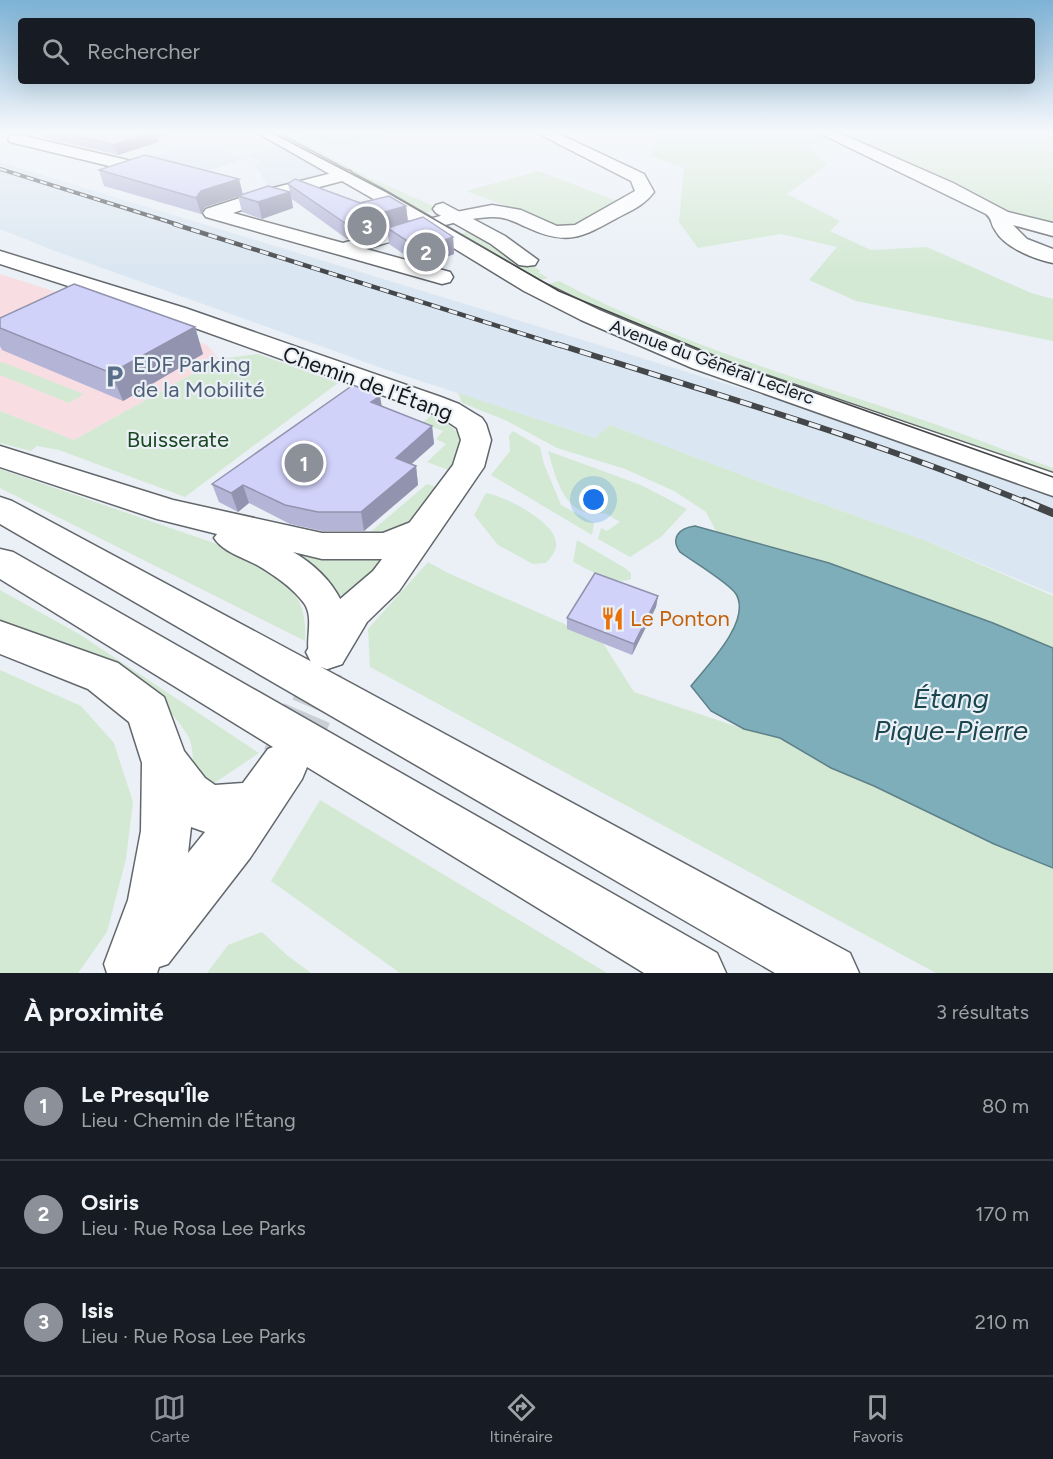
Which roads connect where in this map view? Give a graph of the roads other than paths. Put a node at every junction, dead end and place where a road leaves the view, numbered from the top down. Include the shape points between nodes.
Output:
1 (335, 177) edge
2 (350, 177) edge
3 (370, 177) edge
4 (637, 177) edge
5 (926, 177) edge
6 (423, 208) junction
7 (458, 217) junction
8 (1002, 218) junction
9 (1053, 230) edge
10 (344, 249) junction
11 (1053, 256) edge
12 (0, 257) edge
13 (442, 277) dead end
14 (0, 456) edge
15 (1053, 463) edge
16 (1053, 485) edge
17 (0, 509) edge
18 (169, 511) junction
19 (421, 530) junction
20 (0, 562) edge
21 (0, 637) edge
22 (165, 763) junction
23 (129, 969) edge
24 (697, 973) edge
25 (830, 973) edge

1 - 10 main road via 213,213
2 - 6 main road, Avenue du Général Leclerc
3 - 6 main road, Avenue du Général Leclerc
4 - 7 main road via 645,192 637,199 589,226 567,232 546,229 502,211
5 - 8 main road
6 - 7 main road
6 - 10 main road
6 - 16 main road, Avenue du Général Leclerc via 558,301 701,362
7 - 15 main road, Avenue du Général Leclerc via 524,258 666,328 805,380
8 - 9 main road
8 - 11 main road via 1003,228 1015,240
10 - 13 main road
12 - 19 main road, Chemin de l'Étang via 176,313 449,410 471,424 476,440 468,467
14 - 18 main road
17 - 25 main road
18 - 19 main road via 322,546 387,546
18 - 19 main road, Chemin de l'Étang via 253,547 304,578 326,607 327,652 353,611 386,580
20 - 24 main road
21 - 22 main road via 103,676 148,711
22 - 23 main road via 166,831 155,900
22 - 23 main road via 188,794 207,809 236,808 271,783 232,840

